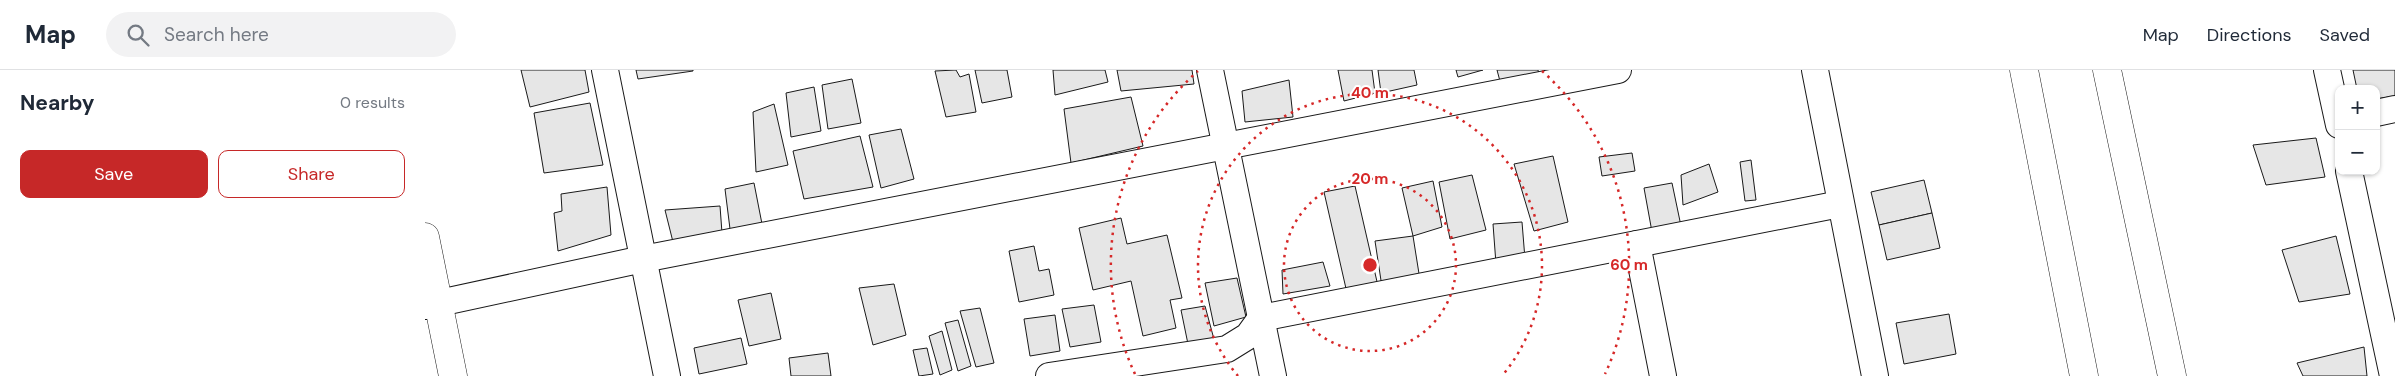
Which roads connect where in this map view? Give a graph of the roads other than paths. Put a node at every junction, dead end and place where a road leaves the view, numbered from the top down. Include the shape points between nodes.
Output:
1 (605, 70) edge
2 (1210, 70) edge
3 (1618, 70) edge
4 (1815, 70) edge
5 (2024, 70) edge
6 (2107, 70) edge
7 (2327, 70) edge
8 (2335, 108) edge
9 (2395, 109) edge
10 (2380, 112) edge
11 (1225, 146) junction
12 (2350, 175) edge
13 (1840, 204) junction
14 (425, 237) edge
15 (1637, 244) junction
16 (643, 260) junction
17 (432, 304) edge
18 (1261, 318) junction
19 (453, 376) edge
20 (667, 376) edge
21 (1049, 376) edge
22 (1273, 376) edge
23 (1663, 376) edge
24 (1875, 376) edge
25 (2084, 376) edge
26 (2172, 376) edge
27 (2393, 376) edge

1 - 16 street
2 - 11 street
3 - 11 street
4 - 13 street
5 - 25 street
6 - 26 street
7 - 8 street
9 - 10 street
11 - 16 street
11 - 18 street
12 - 27 street
13 - 15 street
13 - 24 street
14 - 17 street
15 - 18 street
15 - 23 street
16 - 17 street
16 - 20 street
17 - 19 street
18 - 21 street via 1248,336 1227,349
18 - 22 street

